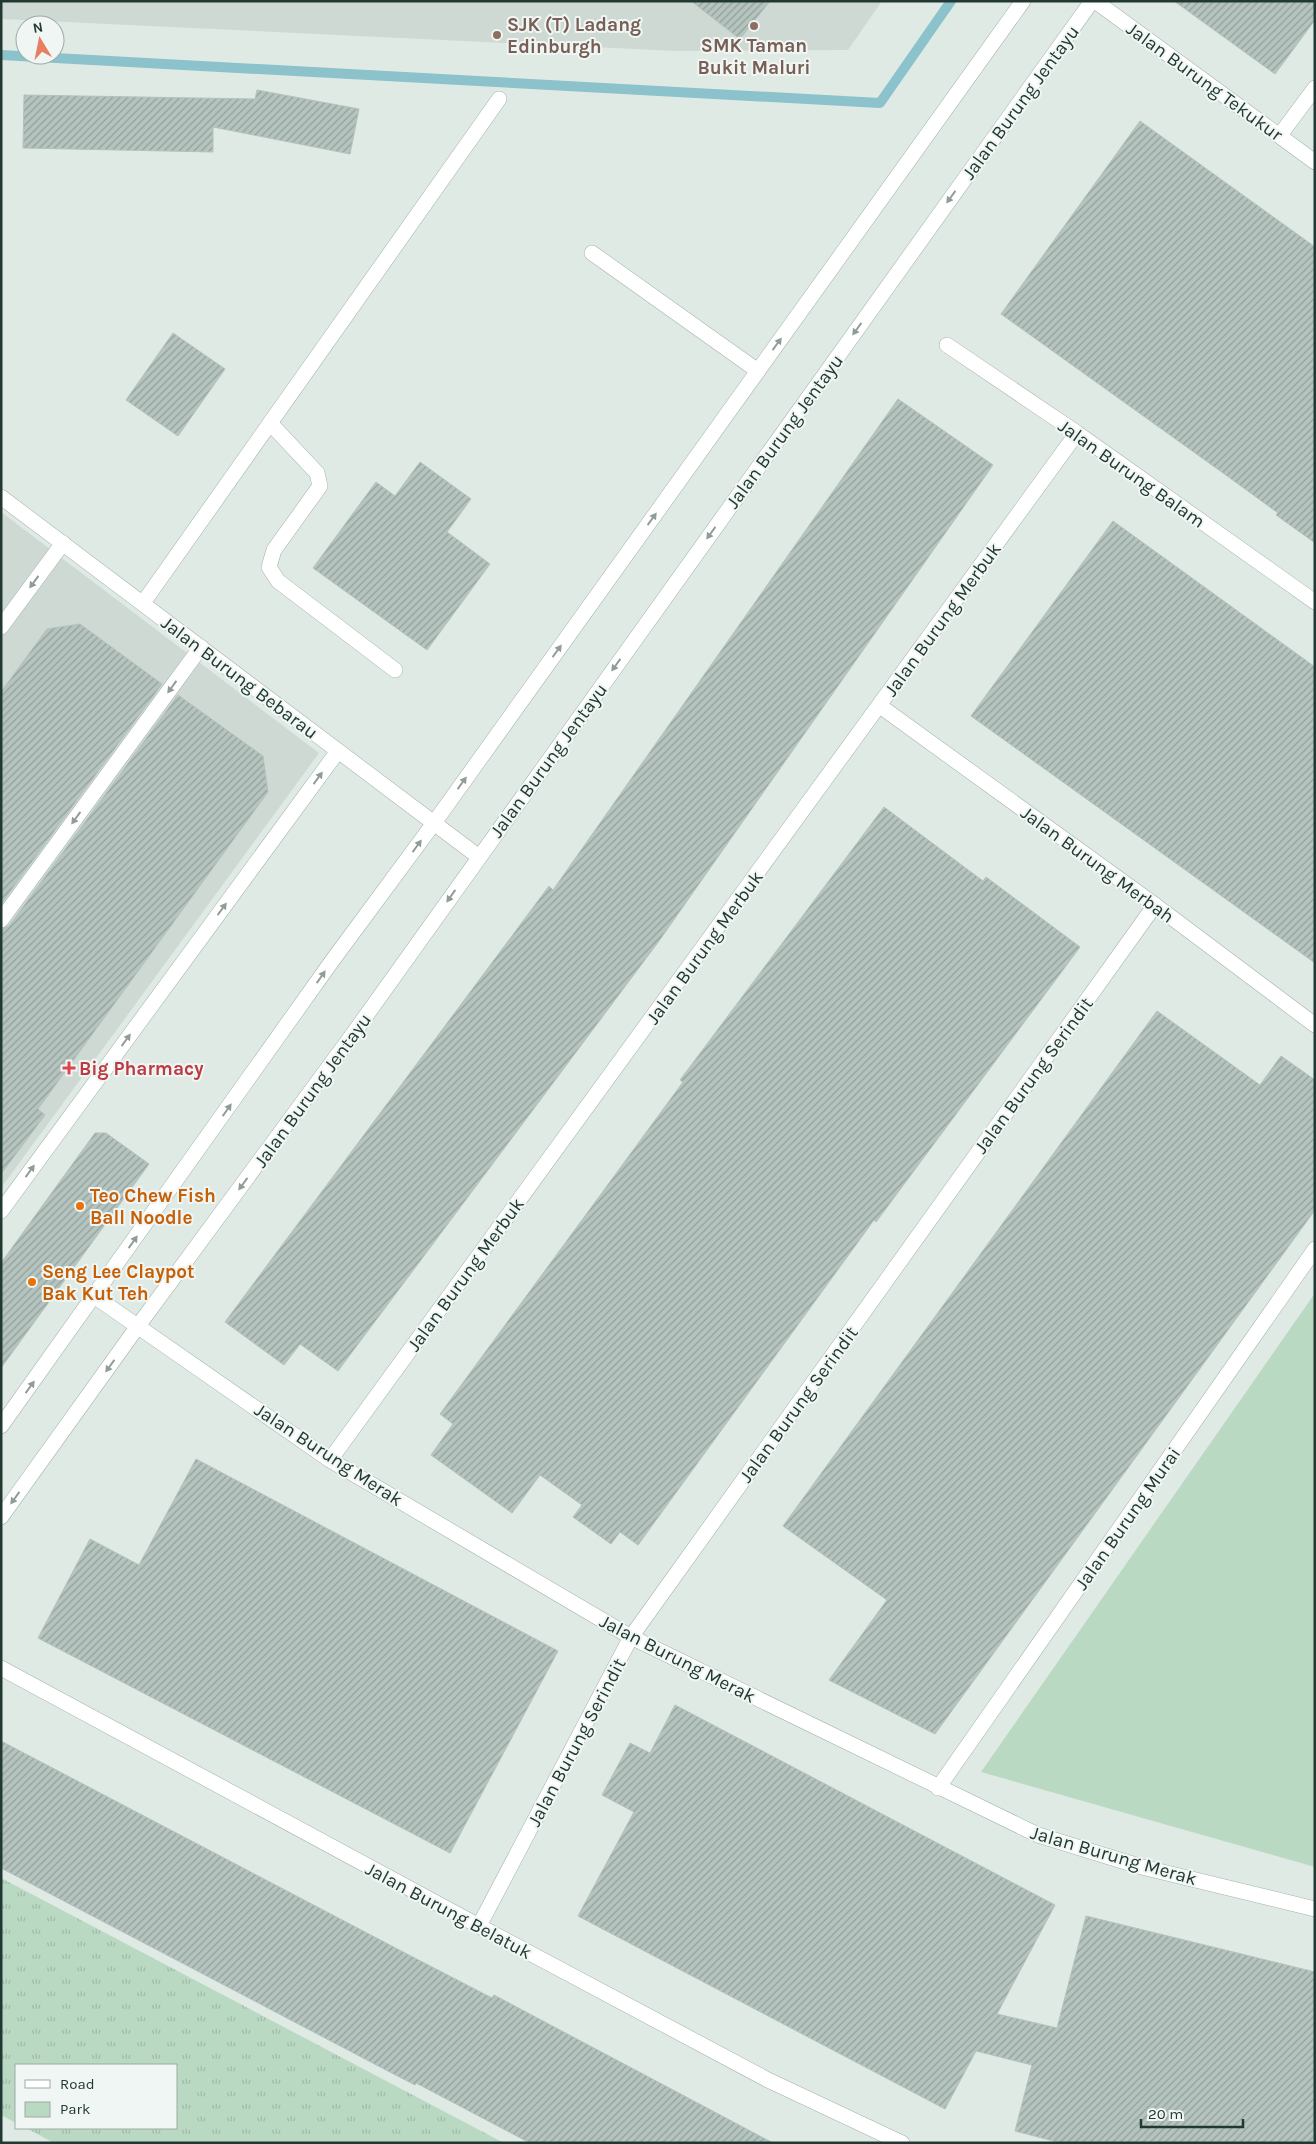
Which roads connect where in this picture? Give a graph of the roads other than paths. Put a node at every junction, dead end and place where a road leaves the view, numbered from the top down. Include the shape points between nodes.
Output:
1 (1023, 1) edge
2 (1094, 1) edge
3 (1315, 88) edge
4 (499, 98) dead end
5 (1280, 136) junction
6 (1315, 162) edge
7 (592, 253) dead end
8 (947, 345) dead end
9 (758, 371) junction
10 (270, 423) junction
11 (1077, 434) junction
12 (1, 496) edge
13 (63, 543) junction
14 (1315, 602) edge
15 (142, 603) junction
16 (1, 628) edge
17 (201, 647) junction
18 (395, 670) dead end
19 (880, 706) junction
20 (338, 751) junction
21 (434, 823) junction
22 (479, 857) junction
23 (1155, 905) junction
24 (1, 920) edge
25 (1315, 1025) edge
26 (1, 1210) edge
27 (1315, 1249) edge
28 (94, 1296) junction
29 (138, 1326) junction
30 (1, 1426) edge
31 (330, 1460) junction
32 (1, 1517) edge
33 (631, 1637) junction
34 (1, 1668) edge
35 (938, 1788) junction
36 (1315, 1909) edge
37 (479, 1926) junction
38 (902, 2143) edge

9 -> 1 street
2 - 5 street, Jalan Burung Tekukur
2 -> 22 street, Jalan Burung Jentayu
3 - 5 street
4 - 10 street
5 - 6 street, Jalan Burung Tekukur
7 - 9 street
8 - 11 street, Jalan Burung Balam
21 -> 9 street
10 - 15 street
10 - 18 street via 317,473 320,486 274,550 269,567 278,581
11 - 14 street, Jalan Burung Balam
11 - 19 street, Jalan Burung Merbuk
12 - 13 street, Jalan Burung Bebarau
13 - 15 street, Jalan Burung Bebarau
13 -> 16 street
15 - 17 street, Jalan Burung Bebarau
17 - 20 street, Jalan Burung Bebarau
17 -> 24 street
19 - 23 street, Jalan Burung Merbah
19 - 31 street, Jalan Burung Merbuk
20 - 21 street, Jalan Burung Bebarau
26 -> 20 street
21 - 22 street, Jalan Burung Bebarau
28 -> 21 street
22 -> 29 street, Jalan Burung Jentayu
23 - 25 street, Jalan Burung Merbah
23 - 33 street, Jalan Burung Serindit
27 - 35 street, Jalan Burung Murai
28 - 29 street, Jalan Burung Merak
30 -> 28 street
29 - 31 street, Jalan Burung Merak
29 -> 32 street, Jalan Burung Jentayu
31 - 33 street, Jalan Burung Merak
33 - 35 street, Jalan Burung Merak
33 - 37 street, Jalan Burung Serindit
34 - 37 street, Jalan Burung Belatuk
35 - 36 street, Jalan Burung Merak via 1038,1835 1142,1867
37 - 38 street, Jalan Burung Belatuk via 768,2080

